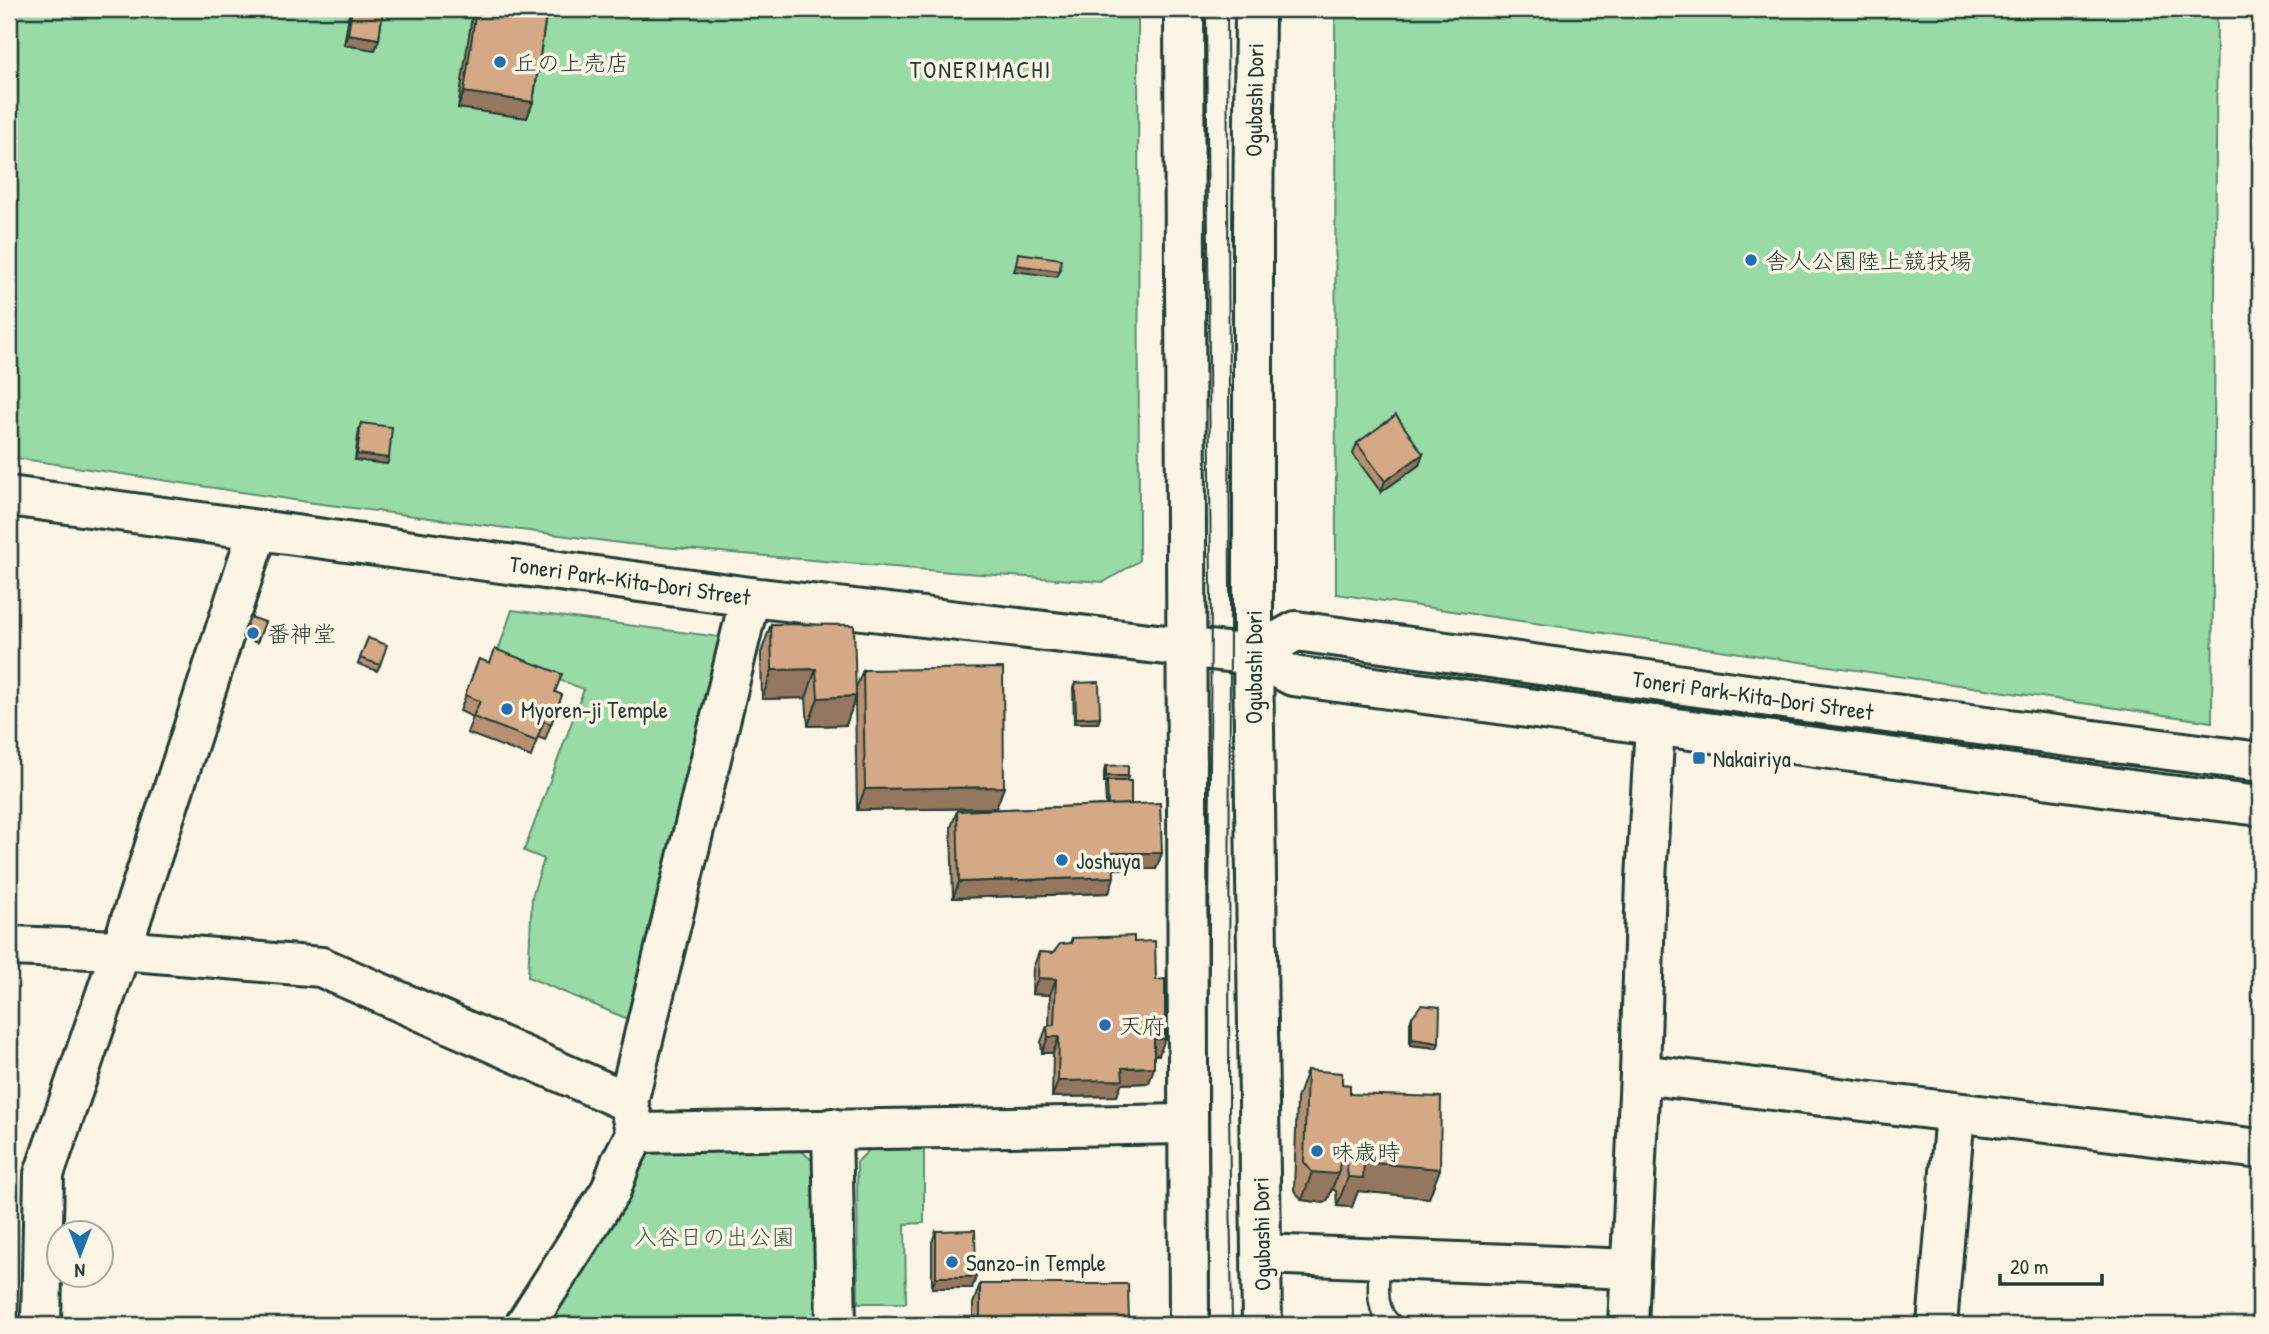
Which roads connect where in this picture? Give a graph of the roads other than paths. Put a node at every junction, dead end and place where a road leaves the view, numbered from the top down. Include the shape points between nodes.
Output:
1 (1184, 9) edge
2 (1255, 9) edge
3 (9, 496) edge
4 (258, 530) junction
5 (750, 597) junction
6 (1188, 648) junction
7 (1253, 655) junction
8 (1655, 725) junction
9 (2260, 762) edge
10 (2260, 806) edge
11 (9, 946) edge
12 (121, 950) junction
13 (1640, 1074) junction
14 (1955, 1112) junction
15 (632, 1117) junction
16 (1187, 1124) junction
17 (832, 1128) junction
18 (2260, 1149) edge
19 (1262, 1254) junction
20 (1380, 1257) junction
21 (1631, 1269) junction
22 (41, 1325) edge
23 (525, 1325) edge
24 (836, 1325) edge
25 (1189, 1325) edge
26 (1262, 1325) edge
27 (1393, 1325) edge
28 (1628, 1325) edge
29 (1937, 1325) edge

1 - 6 street
2 - 7 street, Ogubashi Dori
3 - 4 street, Toneri Park-Kita-Dori Street
4 - 5 street, Toneri Park-Kita-Dori Street
4 - 12 street
5 - 6 street, Toneri Park-Kita-Dori Street
5 - 15 street
6 - 7 street, Toneri Park-Kita-Dori Street
6 - 16 street
7 - 8 street, Toneri Park-Kita-Dori Street via 1293,676
7 - 9 street, Toneri Park-Kita-Dori Street via 1296,631
7 - 19 street, Ogubashi Dori
8 - 10 street, Toneri Park-Kita-Dori Street
8 - 13 street
11 - 12 street
12 - 15 street via 321,967
12 - 22 street via 44,1174
13 - 14 street
13 - 21 street
14 - 18 street
14 - 29 street
15 - 17 street
15 - 23 street via 611,1190
16 - 17 street
16 - 25 street
17 - 24 street
19 - 20 street
19 - 26 street, Ogubashi Dori
20 - 21 street
20 - 27 lane via 1382,1314
21 - 28 street

